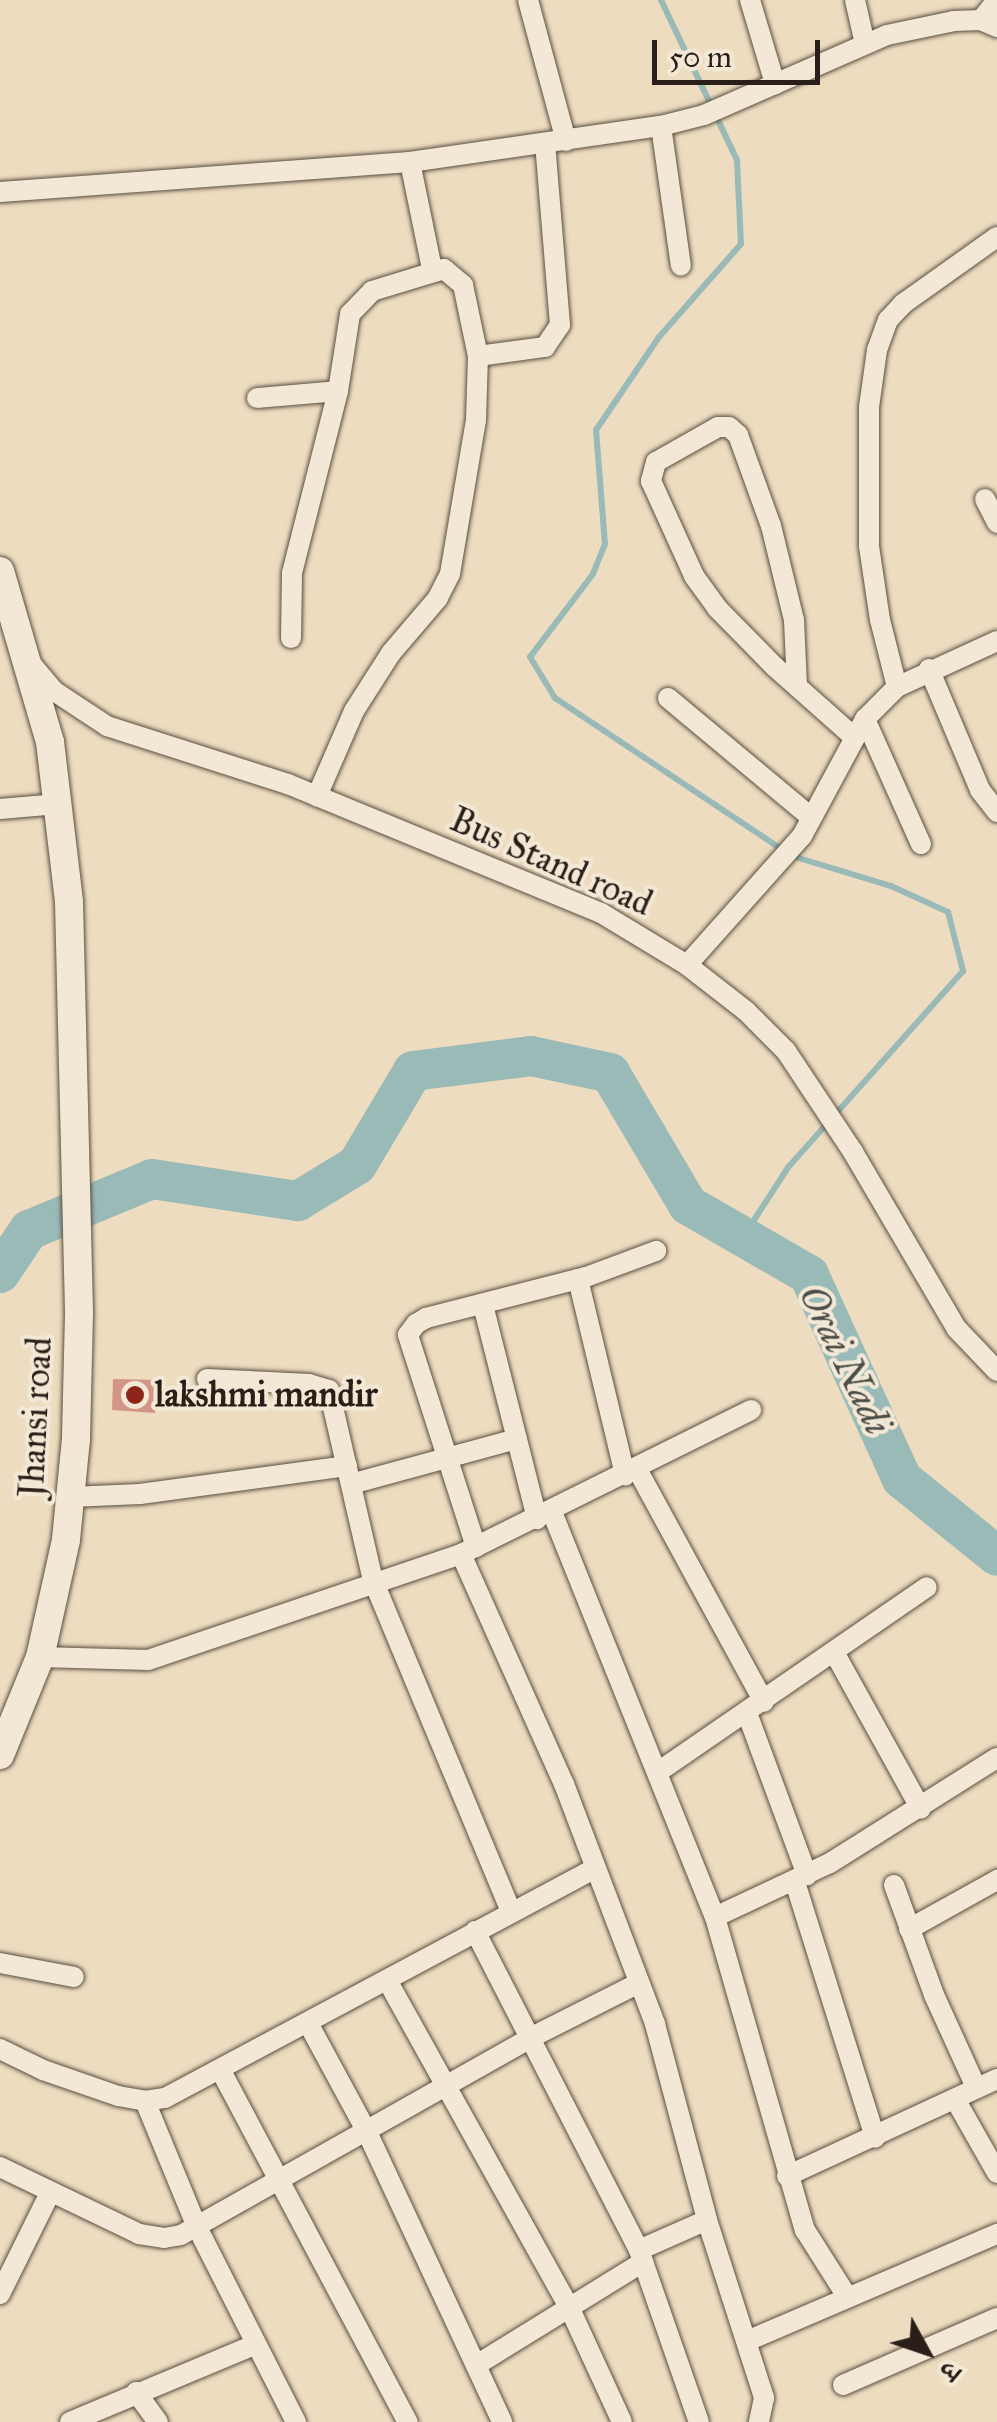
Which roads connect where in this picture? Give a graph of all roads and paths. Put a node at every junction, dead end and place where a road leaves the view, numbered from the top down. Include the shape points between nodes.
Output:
1 (528, 0) edge
2 (750, 0) edge
3 (855, 0) edge
4 (997, 0) edge
5 (989, 24) edge
6 (865, 44) junction
7 (775, 84) junction
8 (660, 126) junction
9 (566, 141) junction
10 (544, 144) junction
11 (410, 162) junction
12 (0, 192) edge
13 (997, 237) edge
14 (682, 266) dead end
15 (432, 269) junction
16 (478, 356) junction
17 (338, 391) junction
18 (257, 398) dead end
19 (985, 498) dead end
20 (997, 523) edge
21 (0, 571) edge
22 (291, 638) dead end
23 (997, 641) edge
24 (31, 663) junction
25 (928, 669) junction
26 (797, 686) junction
27 (897, 687) junction
28 (668, 698) dead end
29 (865, 719) junction
30 (854, 738) junction
31 (317, 796) junction
32 (58, 804) junction
33 (0, 808) edge
34 (997, 812) edge
35 (807, 827) junction
36 (921, 844) dead end
37 (687, 965) junction
38 (656, 1252) dead end
39 (578, 1279) junction
40 (483, 1305) junction
41 (997, 1371) edge
42 (207, 1379) dead end
43 (751, 1410) dead end
44 (517, 1439) junction
45 (445, 1458) junction
46 (631, 1472) junction
47 (349, 1475) junction
48 (70, 1498) junction
49 (544, 1516) junction
50 (468, 1550) junction
51 (373, 1580) junction
52 (927, 1587) dead end
53 (834, 1652) junction
54 (40, 1657) junction
55 (756, 1708) junction
56 (0, 1754) edge
57 (997, 1758) edge
58 (658, 1772) junction
59 (921, 1809) junction
60 (596, 1868) junction
61 (801, 1879) junction
62 (997, 1880) edge
63 (894, 1884) dead end
64 (511, 1911) junction
65 (715, 1918) junction
66 (909, 1929) junction
67 (475, 1931) junction
68 (0, 1964) edge
69 (74, 1978) dead end
70 (387, 1980) junction
71 (638, 1983) junction
72 (308, 2023) junction
73 (530, 2038) junction
74 (0, 2049) edge
75 (221, 2071) junction
76 (997, 2079) edge
77 (447, 2086) junction
78 (976, 2087) junction
79 (955, 2099) junction
80 (145, 2101) junction
81 (368, 2132) junction
82 (875, 2138) junction
83 (0, 2167) edge
84 (997, 2172) edge
85 (788, 2176) junction
86 (278, 2181) junction
87 (50, 2193) junction
88 (708, 2220) junction
89 (197, 2226) junction
90 (997, 2234) edge
91 (641, 2256) junction
92 (6, 2264) edge
93 (0, 2294) edge
94 (848, 2298) junction
95 (570, 2308) junction
96 (997, 2318) edge
97 (747, 2341) junction
98 (254, 2345) junction
99 (478, 2364) junction
100 (843, 2385) dead end
101 (136, 2392) junction
102 (70, 2422) edge
103 (158, 2422) edge
104 (296, 2422) edge
105 (408, 2422) edge
106 (502, 2422) edge
107 (622, 2422) edge
108 (700, 2422) edge
109 (759, 2422) edge

1 - 9 street
2 - 7 street
3 - 6 street
4 - 5 street
5 - 6 street via 887,35
6 - 7 street
7 - 8 street
8 - 9 street
8 - 14 street
9 - 10 street
10 - 11 street
10 - 16 street via 560,325 545,347
11 - 12 street
11 - 15 street
13 - 27 street via 904,303 888,320 877,350 869,407 869,546
15 - 16 street via 456,274 463,284
15 - 17 street via 358,301 344,335
16 - 31 street via 476,420 450,574 354,711
17 - 18 street
17 - 22 street via 292,573
19 - 20 street
21 - 24 street, Jhansi road
23 - 25 street
24 - 31 street, Bus Stand road via 54,691 107,726
24 - 32 street, Jhansi road
25 - 27 street
25 - 34 street via 980,790
26 - 26 street via 716,608 694,576 651,481 656,462 718,427 738,434 771,526 794,620
26 - 30 street
27 - 29 street
28 - 35 street
29 - 30 street
29 - 36 street
30 - 35 street
31 - 37 street, Bus Stand road via 601,913
32 - 33 street
32 - 48 street, Jhansi road via 69,902 79,1314
35 - 37 street
37 - 41 street, Bus Stand road via 786,1051 958,1329
38 - 39 street
39 - 40 street
39 - 46 street
40 - 44 street
40 - 45 street via 426,1318 408,1335
42 - 47 street via 323,1386
43 - 46 street
44 - 45 street
44 - 49 street
45 - 47 street
45 - 50 street
46 - 49 street
46 - 55 street
47 - 48 street
47 - 51 street
48 - 54 street, Jhansi road
49 - 50 street
49 - 58 street
50 - 51 street
50 - 60 street
51 - 54 street via 148,1660
51 - 64 street
52 - 53 street
53 - 55 street
53 - 59 street
54 - 56 street, Jhansi road
55 - 58 street
55 - 61 street
57 - 59 street
58 - 65 street
59 - 61 street
60 - 64 street
60 - 71 street
61 - 65 street
61 - 82 street
62 - 66 street
63 - 66 street
64 - 67 street
65 - 85 street
66 - 78 street
67 - 70 street
67 - 73 street
68 - 69 street
70 - 72 street
70 - 77 street
71 - 73 street
71 - 88 street
72 - 75 street
72 - 81 street
73 - 77 street
73 - 91 street
74 - 80 street via 43,2070
75 - 80 street
75 - 86 street
76 - 78 street
77 - 81 street
77 - 95 street
78 - 79 street
79 - 82 street
79 - 84 street
80 - 89 street
81 - 86 street
81 - 99 street
82 - 85 street
83 - 87 street
85 - 94 street via 812,2245
86 - 89 street
86 - 105 street
87 - 89 street via 139,2234 164,2238
87 - 92 street
88 - 91 street
88 - 97 street
89 - 98 street
90 - 94 street
91 - 95 street
91 - 108 street
92 - 93 street
94 - 97 street
95 - 99 street
95 - 107 street
96 - 100 street
97 - 109 street via 764,2398
98 - 101 street
98 - 104 street
99 - 106 street
101 - 102 street
101 - 103 street

